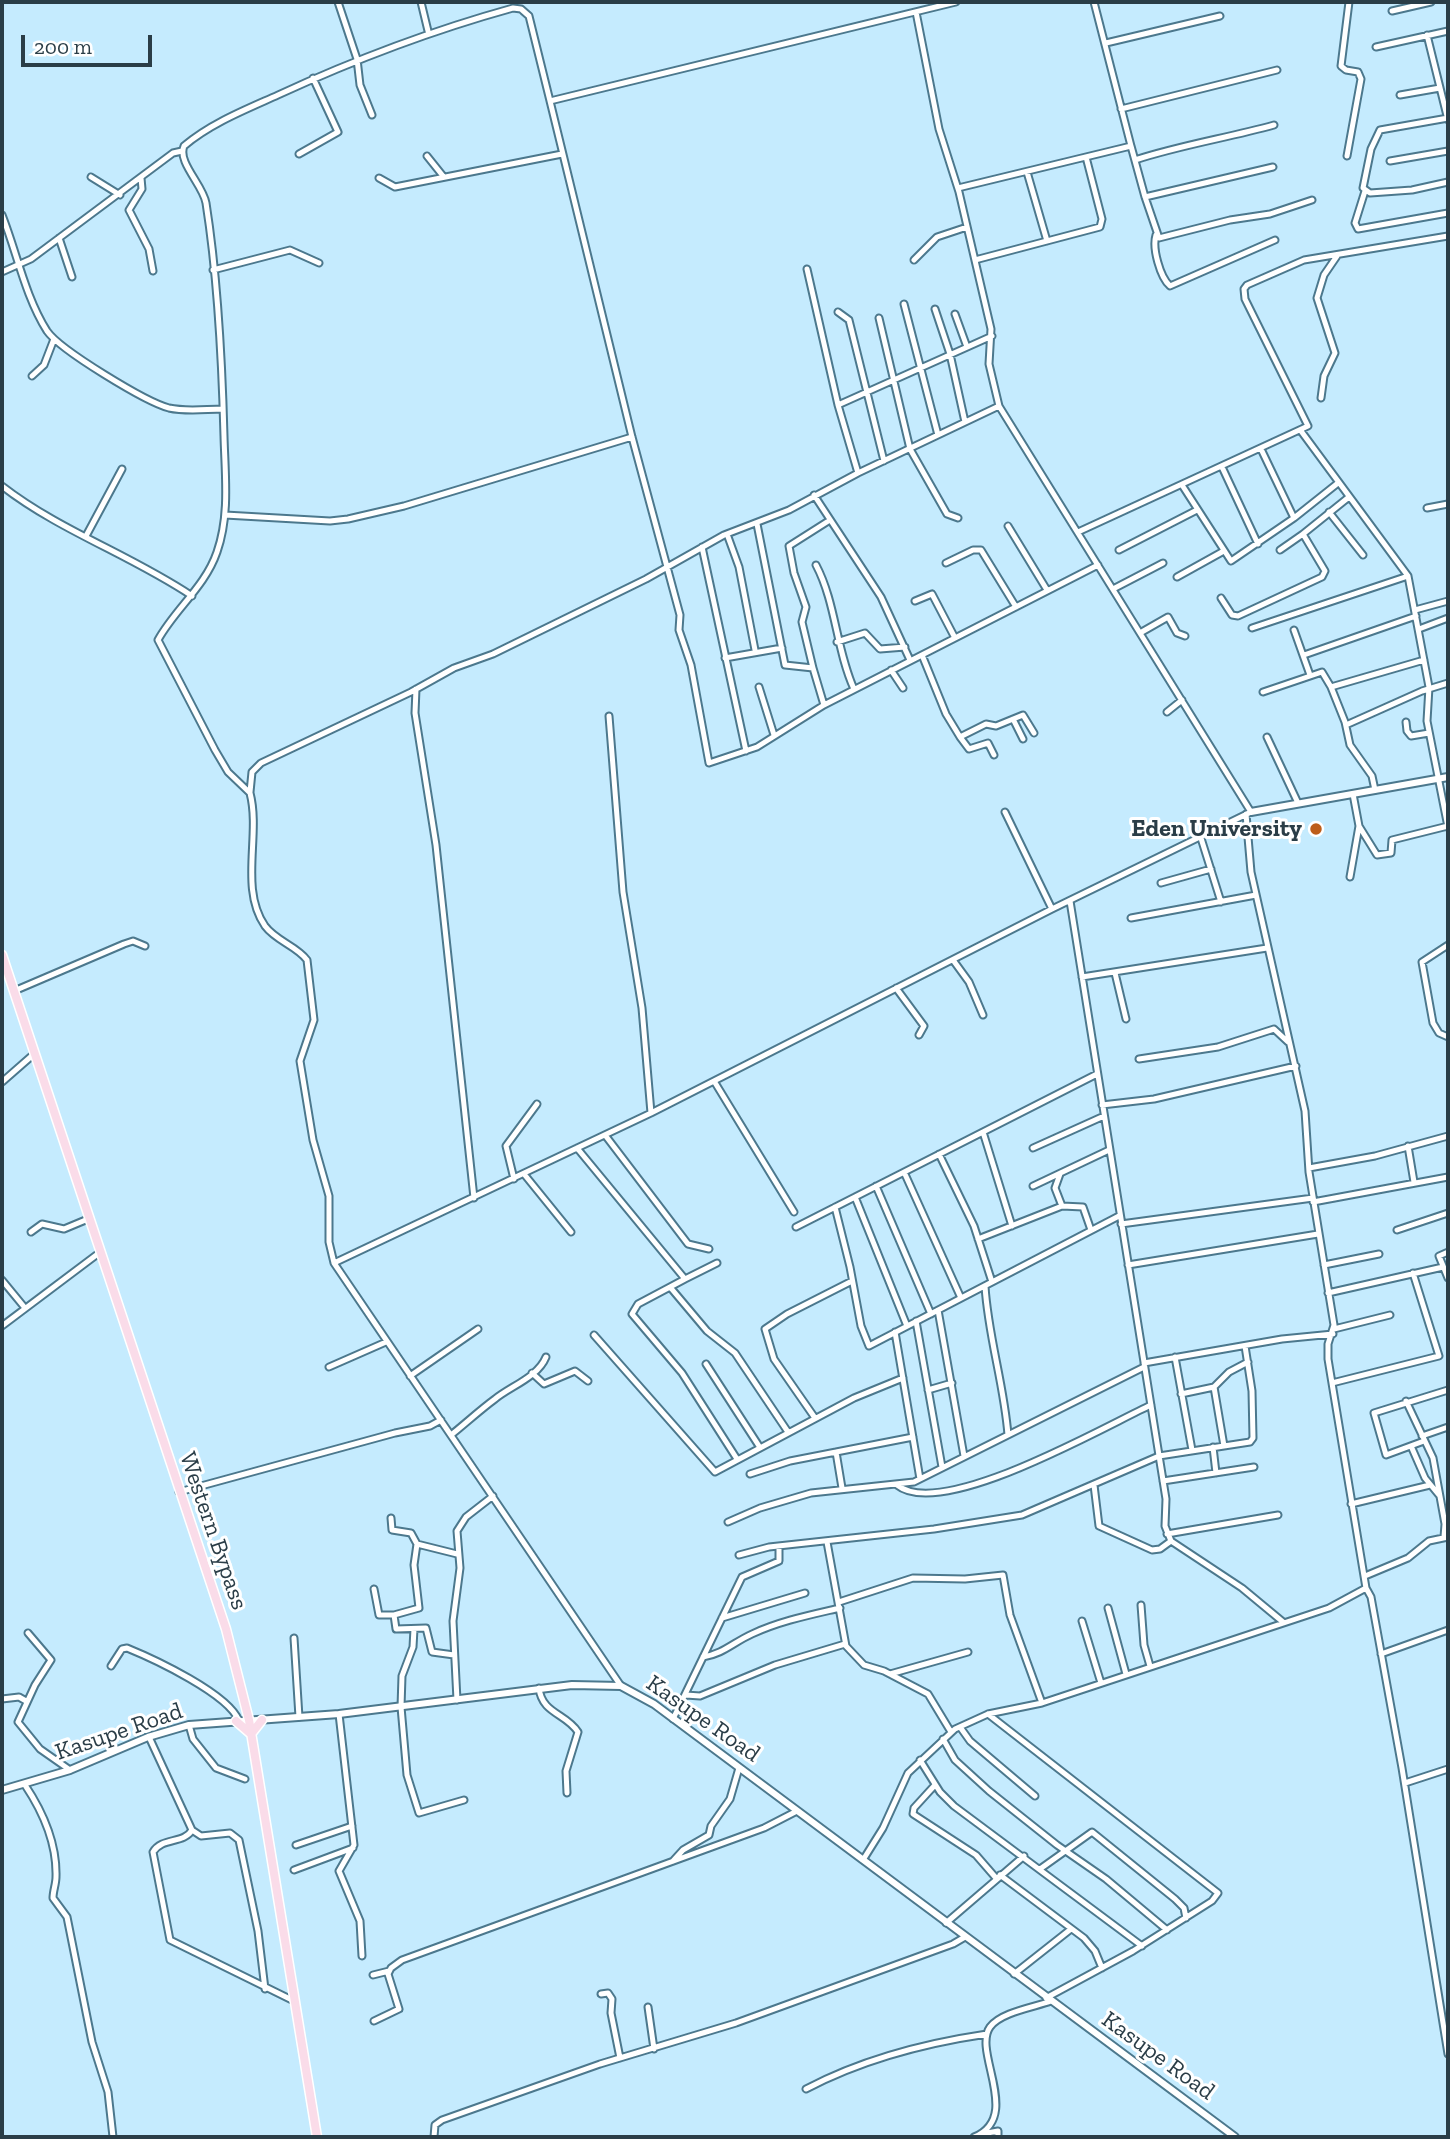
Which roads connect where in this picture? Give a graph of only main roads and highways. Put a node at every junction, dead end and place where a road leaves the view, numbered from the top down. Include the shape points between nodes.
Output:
1 (2, 955) edge
2 (246, 1709) junction
3 (241, 1721) junction
4 (251, 1734) junction
5 (317, 2137) edge

1 - 2 main road, Western Bypass via 226,1629
2 - 3 main road, Western Bypass
2 - 4 main road via 261,1720
3 - 4 main road, Western Bypass
3 - 4 main road
4 - 5 main road, Western Bypass

